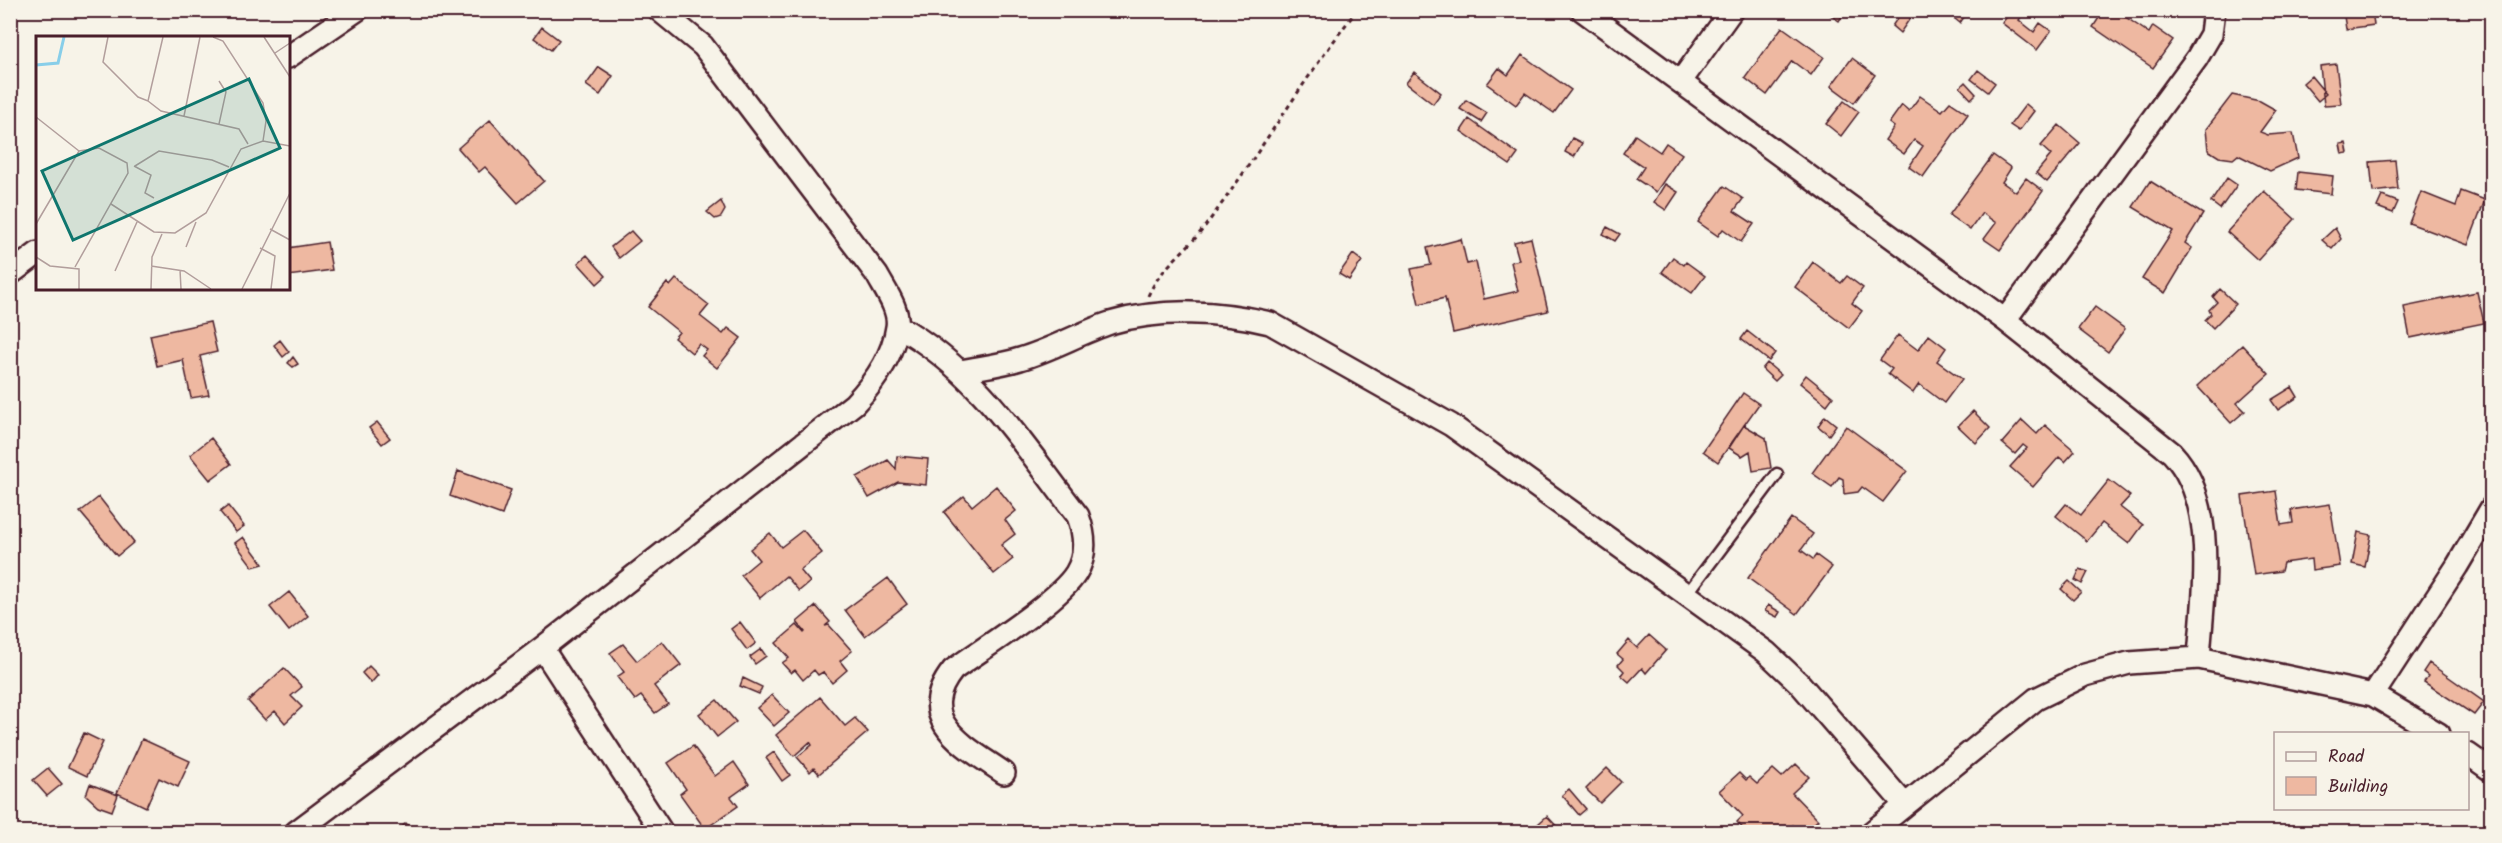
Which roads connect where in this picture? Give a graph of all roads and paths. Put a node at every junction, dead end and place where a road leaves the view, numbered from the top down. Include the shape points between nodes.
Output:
1 (357, 10) edge
2 (659, 10) edge
3 (1357, 10) edge
4 (1582, 10) edge
5 (1732, 10) edge
6 (2214, 10) edge
7 (290, 56) edge
8 (1681, 81) junction
9 (36, 254) edge
10 (10, 274) edge
11 (1140, 317) junction
12 (2005, 320) junction
13 (897, 326) junction
14 (961, 371) junction
15 (1777, 474) dead end
16 (2492, 507) edge
17 (1687, 594) junction
18 (542, 648) junction
19 (2199, 658) junction
20 (2373, 695) junction
21 (2436, 732) edge
22 (2469, 755) edge
23 (2492, 771) edge
24 (1004, 773) dead end
25 (1905, 805) junction
26 (296, 832) edge
27 (662, 832) edge
28 (1872, 832) edge

1 - 7 street
2 - 13 street via 703,46 729,77 878,275 893,304
3 - 11 path via 1201,231 1162,272
4 - 8 street
5 - 8 street
6 - 12 street via 2214,28 2197,58
8 - 12 street
9 - 10 street
11 - 14 street via 1110,324 1020,359
11 - 17 street via 1197,314 1240,316 1270,323 1451,425
12 - 19 street via 2145,430 2188,471 2202,521 2204,580
13 - 14 street via 941,353
13 - 18 street via 870,387 854,404
14 - 24 street via 992,404 1078,516 1084,536 1082,559 1061,591 953,670 942,684 942,722 951,736
15 - 17 lane
16 - 20 street
17 - 25 street via 1784,667
18 - 26 street
18 - 27 street
19 - 20 street
19 - 25 street via 2128,663 2062,686 2014,714
20 - 21 street
22 - 23 street
25 - 28 street

